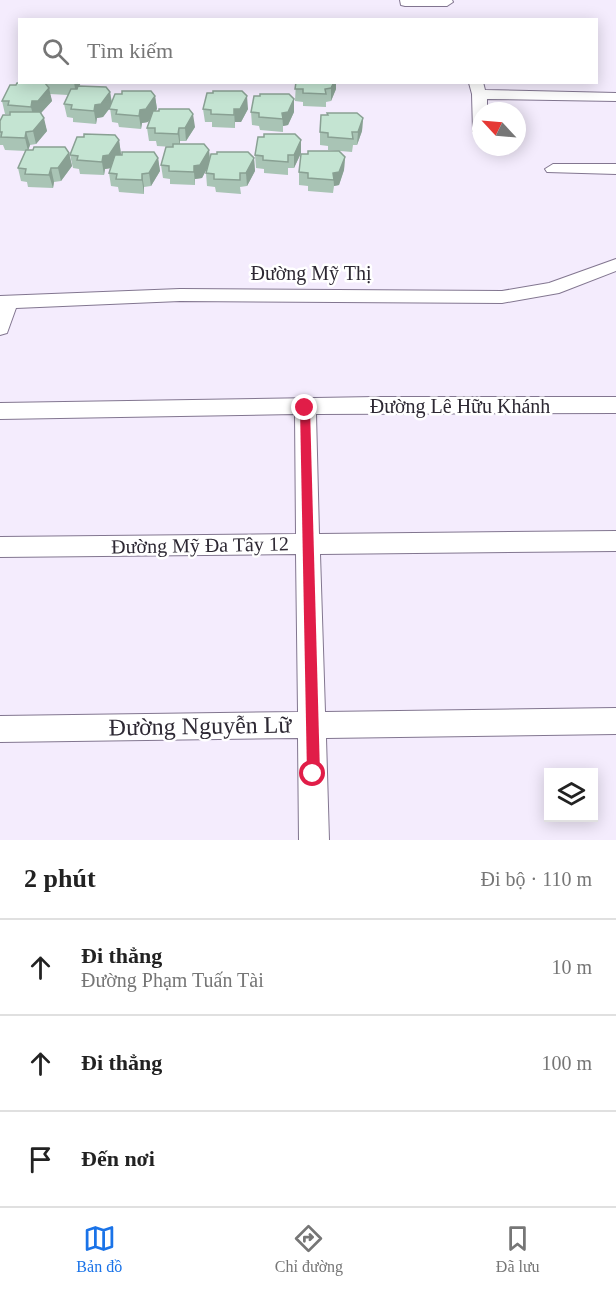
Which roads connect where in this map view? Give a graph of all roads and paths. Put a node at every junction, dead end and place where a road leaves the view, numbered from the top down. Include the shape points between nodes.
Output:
1 (405, 2) dead end
2 (448, 4) edge
3 (477, 88) edge
4 (616, 97) edge
5 (553, 169) dead end
6 (616, 169) edge
7 (616, 265) edge
8 (4, 302) edge
9 (0, 328) edge
10 (616, 405) edge
11 (305, 408) junction
12 (0, 411) edge
13 (616, 541) edge
14 (308, 544) junction
15 (0, 547) edge
16 (616, 721) edge
17 (312, 724) junction
18 (0, 729) edge
19 (314, 840) edge

1 - 2 street
3 - 4 street
5 - 6 street
7 - 8 street, Đường Mỹ Thị via 552,289 502,297 180,295
8 - 9 street
10 - 11 street, Đường Lê Hữu Khánh
11 - 12 street, Đường Lê Hữu Khánh
11 - 14 street
13 - 14 street, Đường Mỹ Đa Tây 12
14 - 15 street, Đường Mỹ Đa Tây 12
14 - 17 street
16 - 17 street, Đường Nguyễn Lữ
17 - 18 street, Đường Nguyễn Lữ
17 - 19 street

